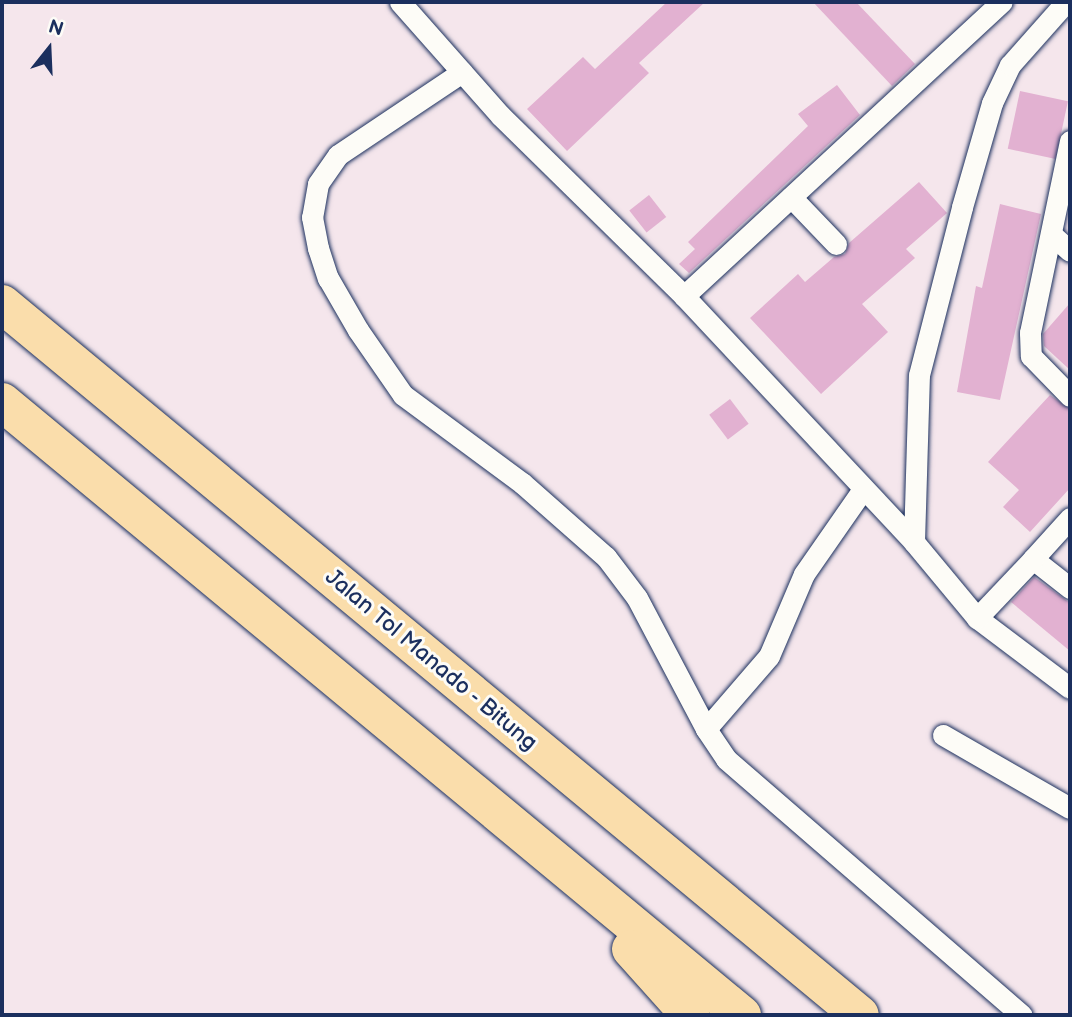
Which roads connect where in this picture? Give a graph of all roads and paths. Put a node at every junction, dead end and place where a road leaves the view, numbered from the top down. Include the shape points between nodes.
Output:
1 (400, 2) edge
2 (1002, 2) edge
3 (1066, 2) edge
4 (462, 72) junction
5 (1070, 141) edge
6 (791, 197) junction
7 (1051, 234) junction
8 (836, 244) dead end
9 (1070, 251) edge
10 (684, 296) junction
11 (2, 304) edge
12 (1070, 396) edge
13 (2, 402) edge
14 (863, 489) junction
15 (1070, 518) edge
16 (914, 542) junction
17 (1033, 559) junction
18 (1070, 588) edge
19 (977, 618) junction
20 (1070, 688) edge
21 (706, 729) junction
22 (943, 736) dead end
23 (1070, 808) edge
24 (548, 855) junction
25 (690, 1015) edge
26 (742, 1015) edge
27 (860, 1015) edge
28 (1022, 1015) edge

1 - 4 street
2 - 6 street
3 - 16 street via 1010,65 992,103 962,207 919,375
4 - 10 street
4 - 21 street via 338,155 318,184 312,217 328,278 403,395 522,483 606,557 637,598
5 - 7 street
6 - 8 street
6 - 10 street
7 - 9 street
7 - 12 street via 1030,333 1031,356
10 - 14 street
11 - 27 highway, Jalan Tol Manado - Bitung
13 - 24 highway
14 - 16 street
14 - 21 street via 804,574 769,656
15 - 17 street
16 - 19 street
17 - 18 street
17 - 19 street
19 - 20 street
21 - 28 street via 726,759
22 - 23 street
24 - 25 highway
24 - 26 highway

